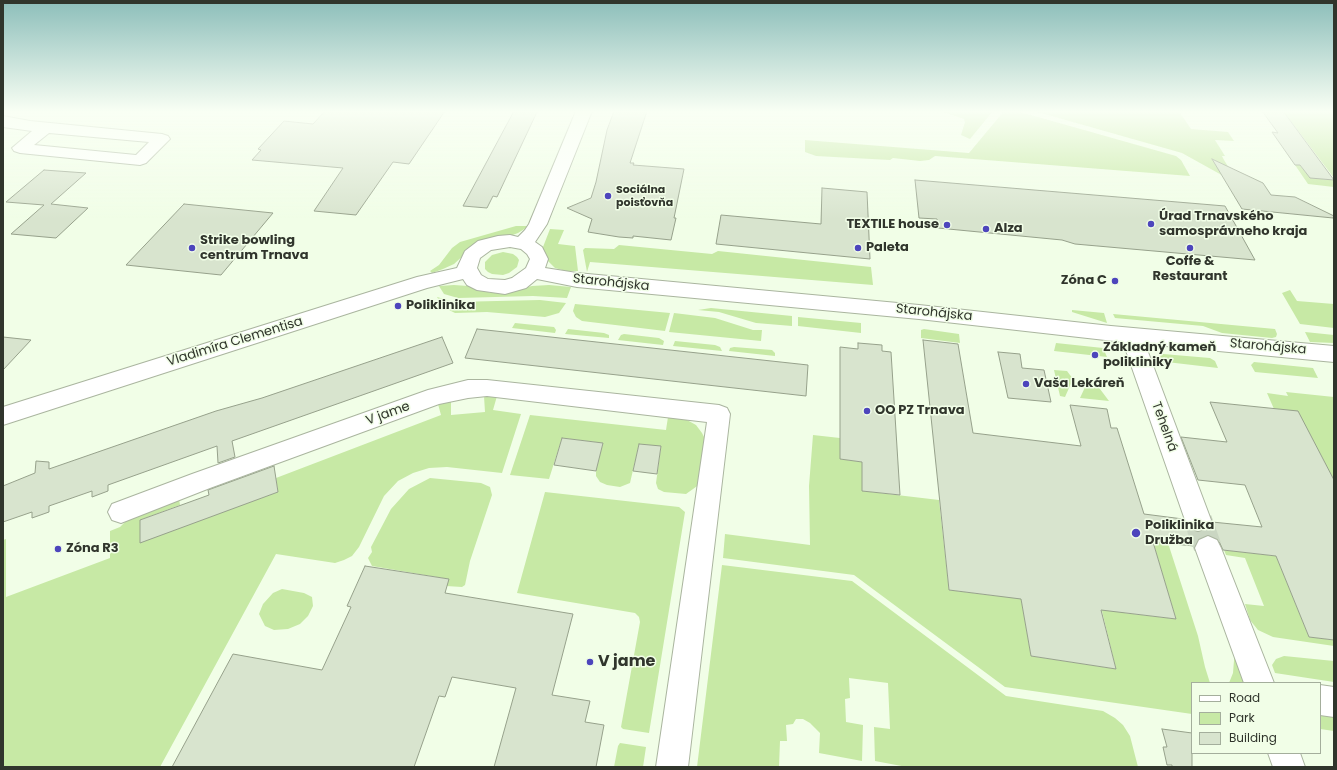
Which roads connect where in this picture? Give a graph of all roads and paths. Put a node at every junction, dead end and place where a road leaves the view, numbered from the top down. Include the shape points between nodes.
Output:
1 (21, 147) edge
2 (154, 147) edge
3 (569, 147) edge
4 (522, 242) junction
5 (468, 272) junction
6 (534, 272) junction
7 (1131, 334) junction
8 (1334, 354) edge
9 (3, 416) edge
10 (121, 512) dead end
11 (1198, 520) tunnel mouth
12 (1208, 548) tunnel mouth
13 (1258, 682) edge
14 (1321, 700) edge
15 (1334, 702) edge
16 (1284, 754) edge
17 (672, 767) edge
18 (1289, 767) edge

1 - 2 street via 140,160
3 - 4 street via 538,224 532,234
4 - 5 street via 504,241 485,245 469,259
4 - 6 street via 532,248 537,255 538,264
5 - 6 street via 478,283 498,287 519,283
5 - 9 street, Vladimíra Clementisa via 424,282
6 - 7 street, Starohájska via 577,280
7 - 8 street, Starohájska
7 - 11 street, Tehelná
10 - 17 street, V jame via 436,396 468,389 495,389 719,414
12 - 13 street
14 - 15 street
16 - 18 street

